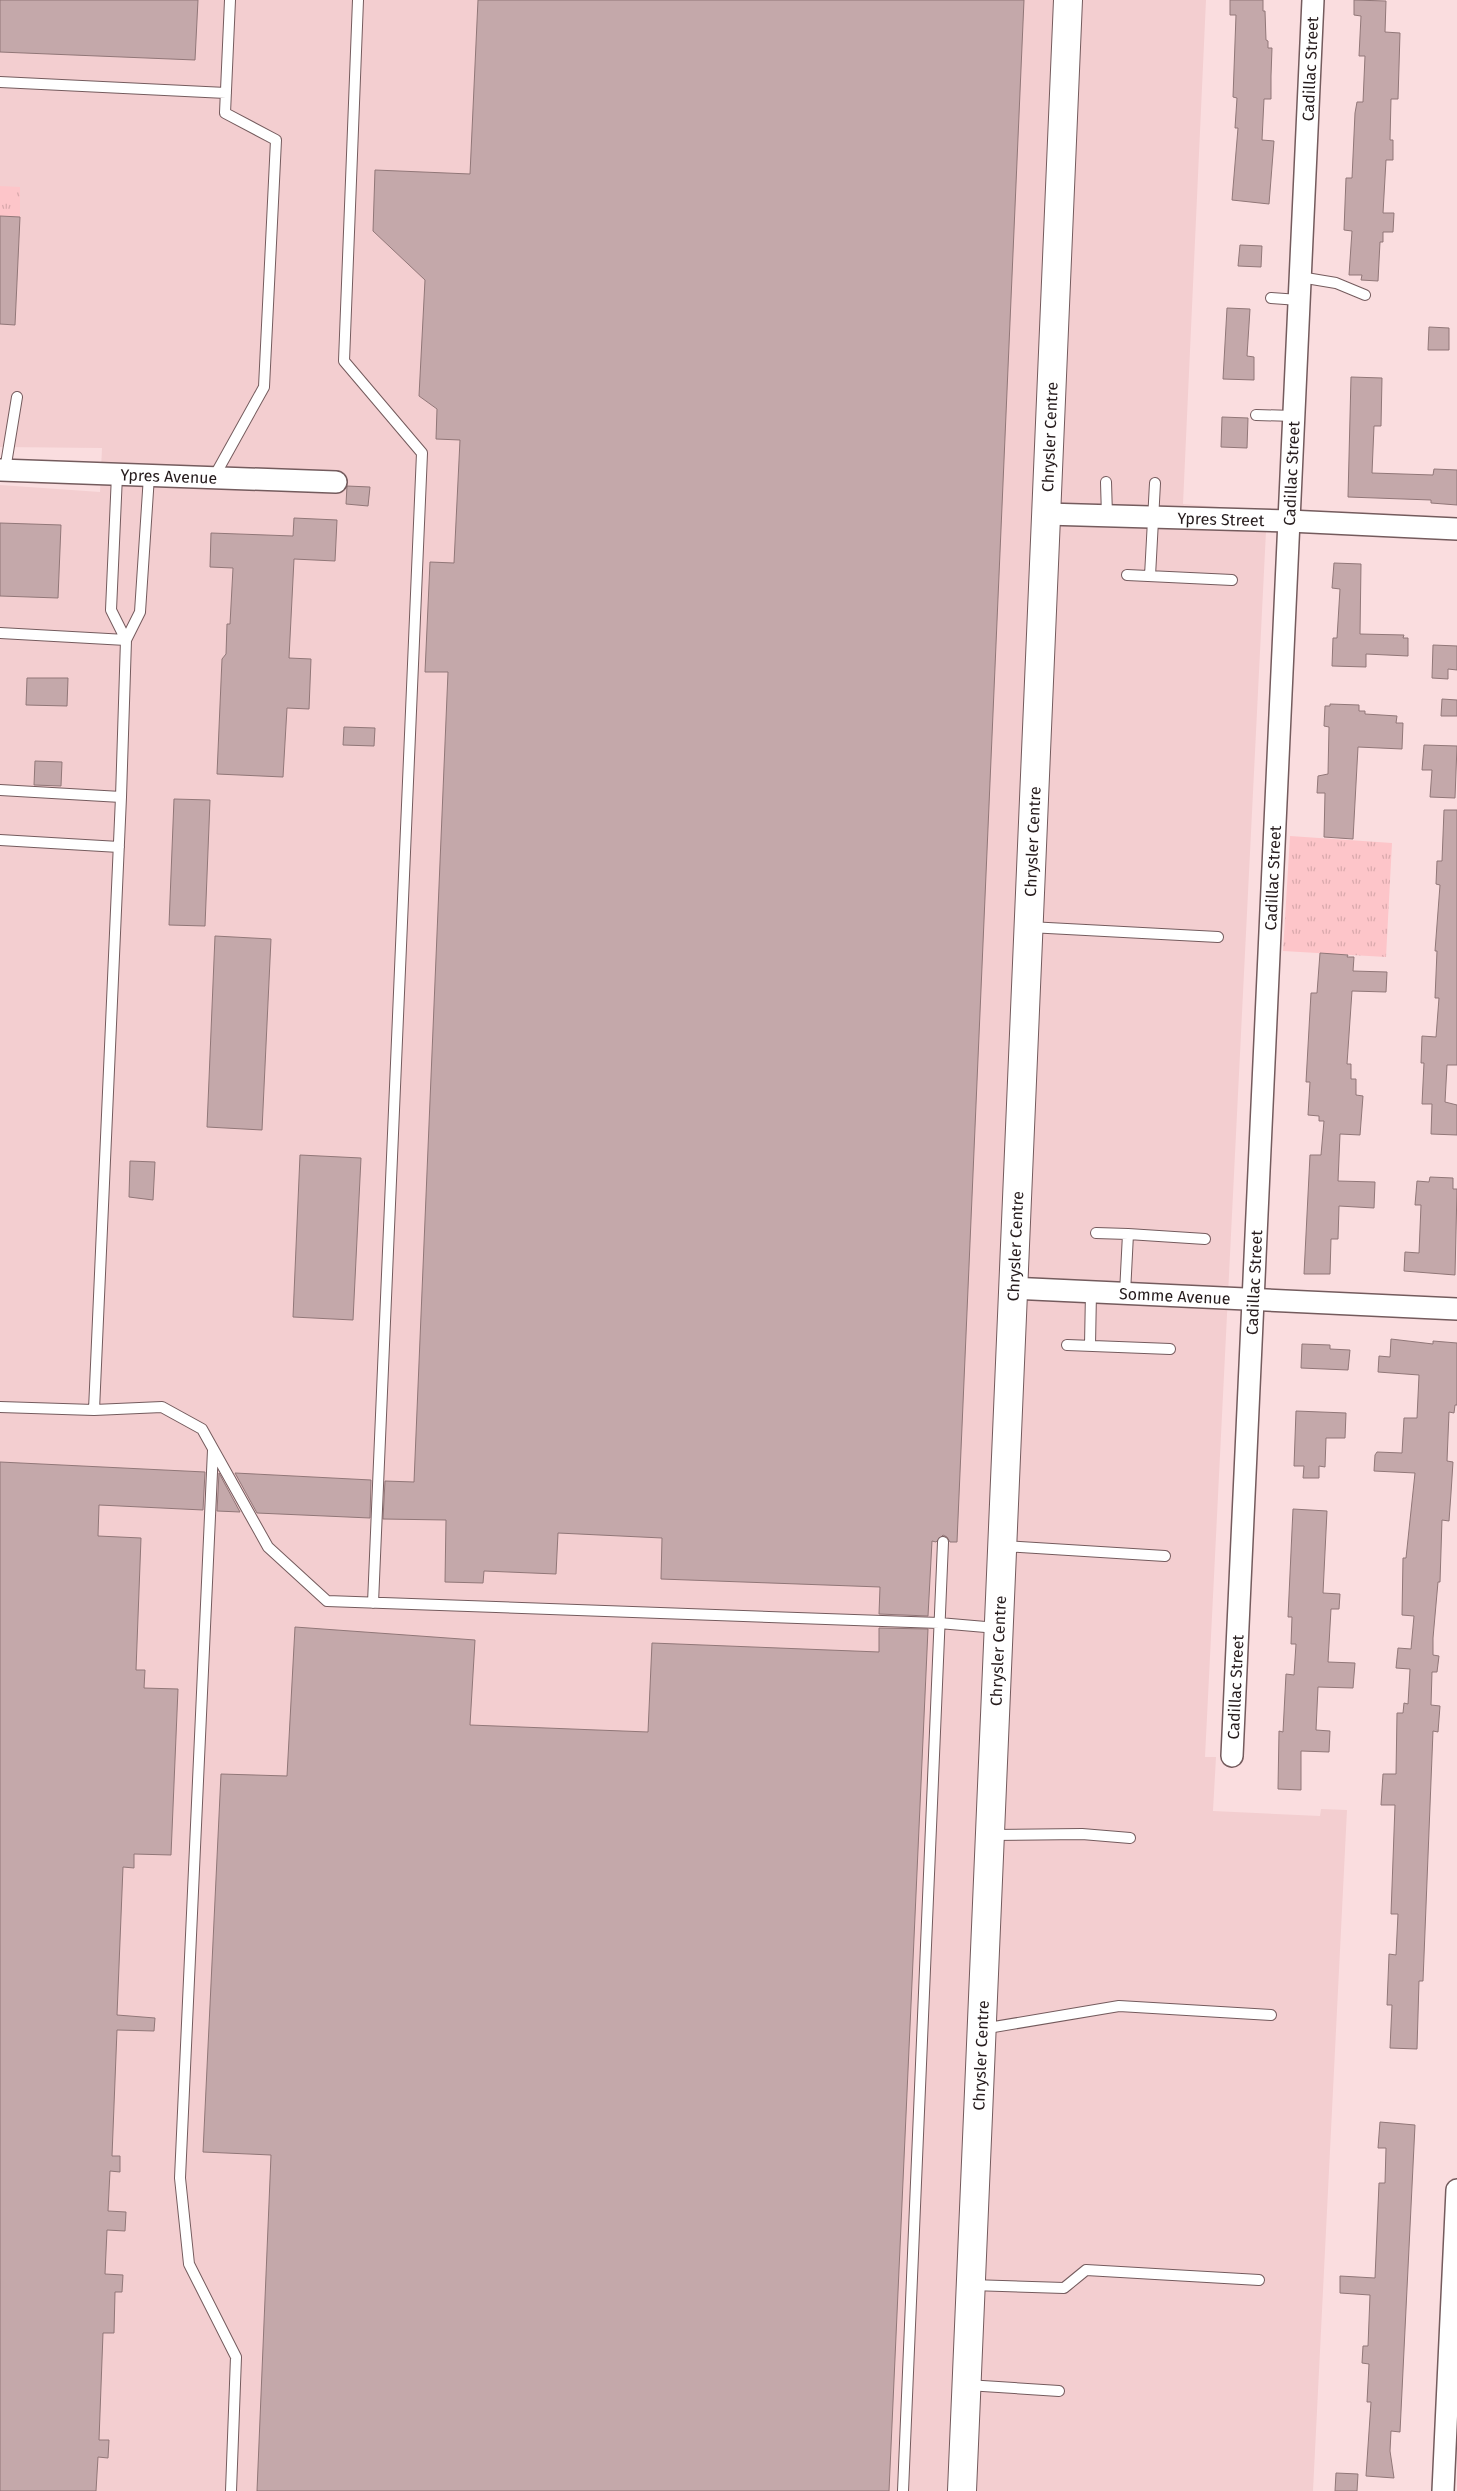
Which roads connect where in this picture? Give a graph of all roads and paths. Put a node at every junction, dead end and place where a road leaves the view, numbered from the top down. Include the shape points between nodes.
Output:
1 (230, 0) edge
2 (358, 0) edge
3 (1068, 0) edge
4 (1313, 0) edge
5 (0, 82) edge
6 (226, 93) junction
7 (1300, 277) junction
8 (1364, 295) dead end
9 (1271, 298) dead end
10 (1299, 300) junction
11 (17, 397) dead end
12 (1256, 415) dead end
13 (1294, 416) junction
14 (3, 470) edge
15 (117, 475) junction
16 (149, 476) junction
17 (214, 478) junction
18 (336, 482) dead end
19 (1106, 482) dead end
20 (1154, 483) dead end
21 (1046, 514) junction
22 (1107, 516) junction
23 (1154, 518) junction
24 (1289, 521) junction
25 (1457, 529) edge
26 (1127, 575) dead end
27 (1150, 576) junction
28 (1232, 580) dead end
29 (0, 633) edge
30 (126, 640) junction
31 (0, 790) edge
32 (121, 797) junction
33 (0, 840) edge
34 (119, 847) junction
35 (1028, 927) junction
36 (1218, 937) dead end
37 (1096, 1233) dead end
38 (1128, 1234) junction
39 (1205, 1239) dead end
40 (1013, 1288) junction
41 (1091, 1292) junction
42 (1125, 1293) junction
43 (1253, 1299) junction
44 (1457, 1308) edge
45 (1067, 1345) dead end
46 (1090, 1346) junction
47 (1170, 1349) dead end
48 (0, 1407) edge
49 (94, 1410) junction
50 (213, 1450) junction
51 (943, 1542) dead end
52 (1002, 1546) junction
53 (1165, 1556) dead end
54 (372, 1603) junction
55 (940, 1623) junction
56 (998, 1628) junction
57 (1232, 1756) dead end
58 (990, 1835) junction
59 (1130, 1838) dead end
60 (1271, 2015) dead end
61 (981, 2030) junction
62 (1457, 2190) edge
63 (1259, 2280) dead end
64 (970, 2285) junction
65 (966, 2385) junction
66 (1059, 2391) dead end
67 (231, 2491) edge
68 (903, 2491) edge
69 (962, 2491) edge
70 (1443, 2491) edge

1 - 6 lane
2 - 54 lane via 344,361 422,453
3 - 21 street, Chrysler Centre
4 - 7 street, Cadillac Street
5 - 6 lane
6 - 17 lane via 225,113 276,140 264,387
7 - 8 lane via 1336,283
7 - 10 street, Cadillac Street
9 - 10 lane
10 - 13 street, Cadillac Street
11 - 14 lane
12 - 13 lane
13 - 24 street, Cadillac Street
14 - 15 street, Ypres Avenue
15 - 16 street, Ypres Avenue
15 - 30 lane via 111,610
16 - 17 street, Ypres Avenue
16 - 30 lane via 140,612
17 - 18 street, Ypres Avenue
19 - 22 lane
20 - 23 lane
21 - 22 street, Ypres Street
21 - 35 street, Chrysler Centre
22 - 23 street, Ypres Street
23 - 24 street, Ypres Street
23 - 27 lane
24 - 25 street, Ypres Street
24 - 43 street, Cadillac Street
26 - 27 lane
27 - 28 lane
29 - 30 lane
30 - 32 lane
31 - 32 lane
32 - 34 lane
33 - 34 lane
34 - 49 lane
35 - 36 lane
35 - 40 street, Chrysler Centre
37 - 38 lane
38 - 39 lane
38 - 42 lane
40 - 41 street, Somme Avenue
40 - 52 street, Chrysler Centre
41 - 42 street, Somme Avenue
41 - 46 lane
42 - 43 street, Somme Avenue
43 - 44 street, Somme Avenue
43 - 57 street, Cadillac Street
45 - 46 lane
46 - 47 lane
48 - 49 lane
49 - 50 lane via 162,1407 202,1430
50 - 54 lane via 268,1547 327,1601
50 - 67 lane via 180,2178 189,2264 236,2357
51 - 55 lane
52 - 53 lane
52 - 56 street, Chrysler Centre
54 - 55 lane
55 - 56 lane
55 - 68 lane
56 - 58 street, Chrysler Centre
58 - 59 lane via 1082,1834
58 - 61 street, Chrysler Centre
60 - 61 lane via 1119,2006
61 - 64 street, Chrysler Centre
62 - 70 street
63 - 64 lane via 1086,2270 1064,2288
64 - 65 street, Chrysler Centre
65 - 66 lane
65 - 69 street, Chrysler Centre

